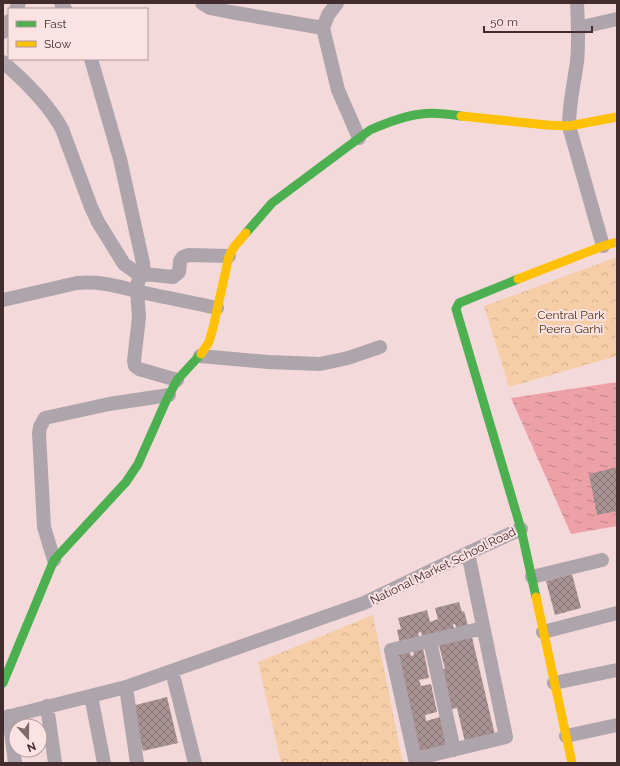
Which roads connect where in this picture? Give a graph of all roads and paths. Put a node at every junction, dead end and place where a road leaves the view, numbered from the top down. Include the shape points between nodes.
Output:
1 (202, 3) edge
2 (337, 3) edge
3 (577, 3) edge
4 (617, 19) edge
5 (8, 23) edge
6 (323, 28) junction
7 (578, 28) junction
8 (3, 32) edge
9 (91, 60) edge
10 (3, 62) edge
11 (617, 117) edge
12 (569, 126) junction
13 (359, 138) junction
14 (617, 242) edge
15 (603, 246) junction
16 (229, 256) junction
17 (143, 275) junction
18 (137, 290) junction
19 (3, 300) edge
20 (217, 308) junction
21 (380, 347) dead end
22 (200, 356) junction
23 (177, 380) junction
24 (170, 395) junction
25 (521, 529) junction
26 (468, 553) junction
27 (54, 560) junction
28 (602, 560) dead end
29 (532, 577) junction
30 (617, 613) edge
31 (483, 628) junction
32 (543, 632) junction
33 (430, 641) junction
34 (617, 670) edge
35 (172, 671) junction
36 (3, 683) edge
37 (554, 683) junction
38 (126, 687) junction
39 (91, 696) junction
40 (48, 706) junction
41 (6, 717) edge
42 (617, 725) edge
43 (566, 736) junction
44 (454, 750) junction
45 (15, 763) edge
46 (55, 763) edge
47 (104, 763) edge
48 (138, 763) edge
49 (195, 763) edge
50 (572, 763) edge

1 - 6 street via 210,8
2 - 6 street
3 - 7 street
4 - 7 street
5 - 8 street
6 - 13 street via 338,90
7 - 12 street
9 - 17 street via 120,159 143,263
10 - 17 street via 24,80 56,117 98,222 124,264
11 - 12 street
12 - 13 street via 446,114 421,114 386,123
12 - 15 street
13 - 16 street via 272,203
14 - 15 street, National Market School Road
15 - 25 street, National Market School Road via 464,301 456,309
16 - 17 street via 183,256 179,272 173,277
16 - 20 street
17 - 18 street via 138,282
18 - 19 street via 108,283 77,282
18 - 20 street
18 - 23 street via 139,317 135,366
20 - 22 street via 209,342
21 - 22 street via 320,364
22 - 23 street
23 - 24 street
24 - 27 street via 138,464 126,482
24 - 27 street via 109,404 45,418 39,433 44,527
25 - 26 street, National Market School Road
25 - 29 street
26 - 31 street
26 - 35 street, National Market School Road via 364,603
27 - 36 street
28 - 29 street
29 - 32 street
30 - 32 street
31 - 33 street
31 - 44 street via 506,737
32 - 37 street
33 - 44 street
33 - 44 street via 391,650 415,759
34 - 37 street
35 - 38 street, National Market School Road
35 - 49 street
37 - 43 street
38 - 39 street, National Market School Road
38 - 48 street
39 - 40 street, National Market School Road
39 - 47 street
40 - 41 street, National Market School Road
40 - 46 street
41 - 45 street
42 - 43 street
43 - 50 street

